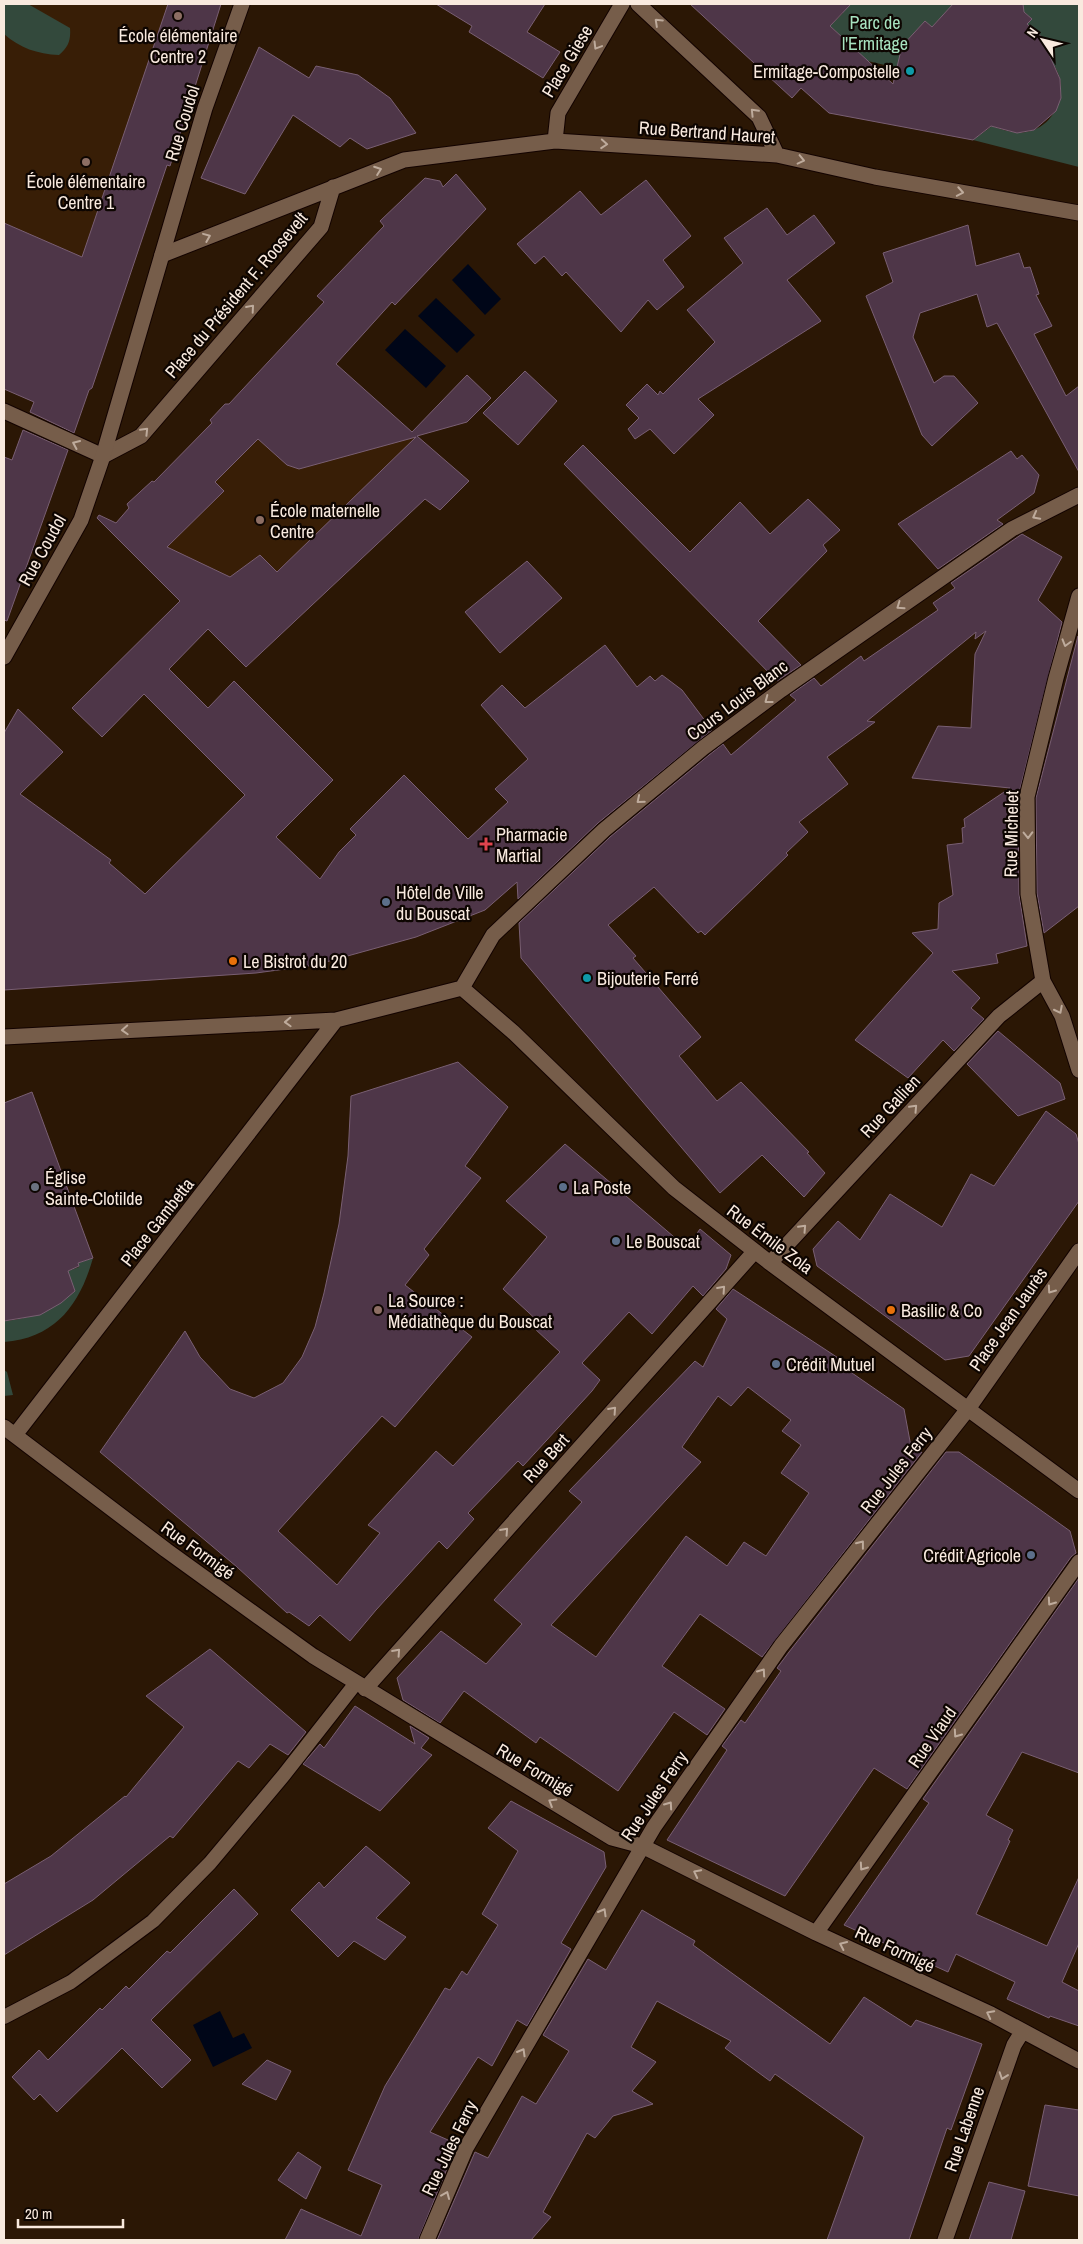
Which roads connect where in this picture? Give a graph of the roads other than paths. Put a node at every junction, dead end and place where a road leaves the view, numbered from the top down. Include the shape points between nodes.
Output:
1 (242, 4) edge
2 (622, 4) edge
3 (638, 4) edge
4 (555, 141) junction
5 (777, 155) junction
6 (333, 187) junction
7 (1079, 213) edge
8 (162, 255) junction
9 (4, 411) edge
10 (103, 456) junction
11 (1079, 495) edge
12 (1079, 596) edge
13 (4, 657) edge
14 (1043, 981) junction
15 (462, 988) junction
16 (336, 1020) junction
17 (4, 1037) edge
18 (1079, 1070) edge
19 (1079, 1250) edge
20 (755, 1251) junction
21 (770, 1263) junction
22 (968, 1409) junction
23 (10, 1431) edge
24 (1079, 1491) edge
25 (1079, 1562) edge
26 (360, 1686) junction
27 (642, 1846) junction
28 (816, 1933) junction
29 (4, 2017) edge
30 (1022, 2032) junction
31 (1079, 2061) edge
32 (427, 2240) edge
33 (945, 2240) edge

1 - 8 street, Rue Coudol via 205,108
2 -> 4 street, Place Giese via 558,113
5 -> 3 street via 759,117
4 -> 5 street, Rue Bertrand Hauret
6 -> 4 street, Rue Bertrand Hauret via 404,160
5 -> 7 street, Rue Bertrand Hauret via 875,177
8 -> 6 street, Place du Président F. Roosevelt
10 -> 6 street, Place du Président F. Roosevelt via 142,436 321,227
8 - 10 street
10 -> 9 street
10 - 13 street, Rue Coudol via 81,520
11 -> 15 street, Cours Louis Blanc via 1012,529 796,679 703,748 604,830 493,935
12 -> 14 street, Rue Michelet via 1027,797 1028,894
14 -> 18 street, Rue Michelet via 1062,1016
21 -> 14 street, Rue Gallien via 999,1016
15 - 16 street
15 - 20 street, Rue Émile Zola via 513,1032 674,1188
16 -> 17 street
16 - 23 street, Place Gambetta
19 -> 22 street, Place Jean Jaurès
20 - 21 street, Rue Émile Zola
26 -> 20 street, Rue Bert
21 - 22 street, Rue Émile Zola
22 - 24 street, Rue Émile Zola
27 -> 22 street, Rue Jules Ferry via 781,1646
23 - 26 street, Rue Formigé via 166,1550
25 -> 28 street, Rue Viaud
27 -> 26 street, Rue Formigé via 612,1838
26 - 29 lane via 210,1863 153,1921 71,1982
28 -> 27 street, Rue Formigé
32 -> 27 street, Rue Jules Ferry via 466,2148
30 -> 28 street, Rue Formigé via 991,2014
30 - 31 street, Rue Formigé
30 -> 33 street, Rue Labenne via 1014,2045

